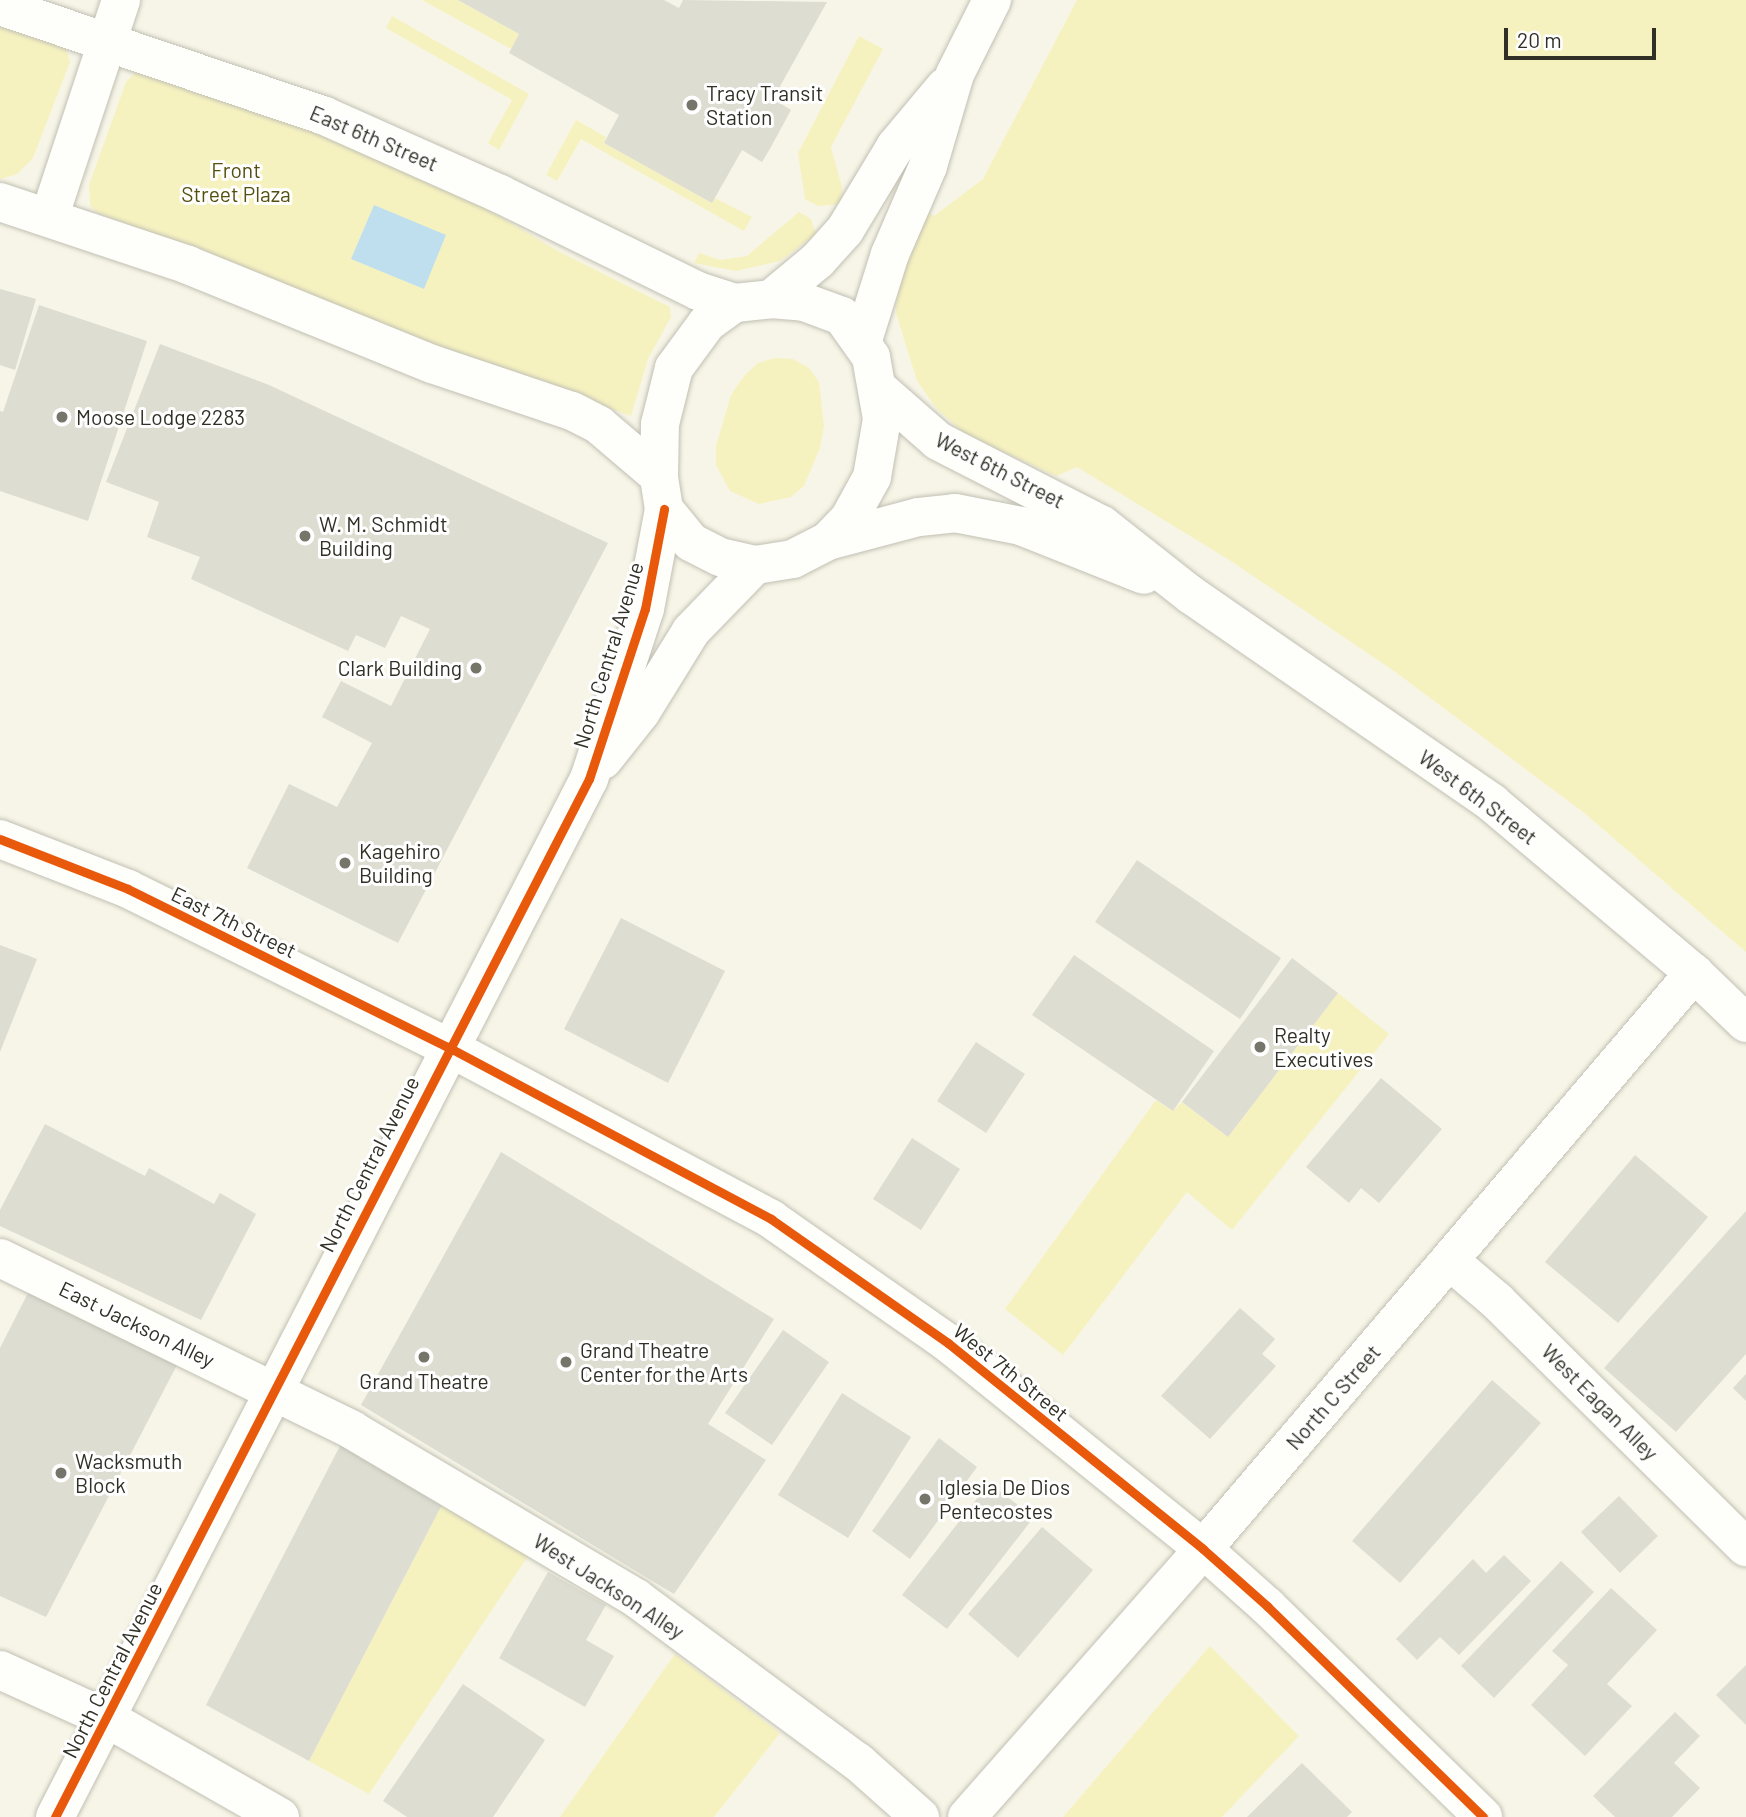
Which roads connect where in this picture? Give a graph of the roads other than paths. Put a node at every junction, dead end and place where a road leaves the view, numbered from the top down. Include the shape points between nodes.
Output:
1 (121, 0) edge
2 (992, 0) edge
3 (0, 5) edge
4 (107, 40) junction
5 (955, 74) junction
6 (0, 202) edge
7 (49, 218) junction
8 (753, 301) junction
9 (863, 340) junction
10 (880, 390) junction
11 (662, 492) junction
12 (828, 541) junction
13 (755, 565) junction
14 (1191, 595) junction
15 (589, 779) junction
16 (0, 839) edge
17 (1694, 973) junction
18 (1746, 1023) edge
19 (448, 1047) junction
20 (0, 1258) edge
21 (1450, 1261) junction
22 (273, 1392) junction
23 (1746, 1547) edge
24 (1203, 1549) junction
25 (0, 1670) edge
26 (108, 1718) junction
27 (55, 1817) edge
28 (280, 1817) edge
29 (920, 1817) edge
30 (967, 1817) edge
31 (1483, 1817) edge

1 - 4 street
2 - 5 street
3 - 4 street, East 6th Street
4 - 7 street
4 - 8 street, East 6th Street via 337,121 698,291
5 - 8 street via 895,148 845,230 818,260
5 - 9 street via 929,166 890,254
6 - 7 street
7 - 11 street via 188,265 432,364 572,411 609,433
8 - 9 street via 804,302 842,316
8 - 11 street via 707,323 674,368 660,424
9 - 10 street
10 - 12 street via 880,446 872,477 861,503
10 - 14 street, West 6th Street via 938,441 1102,524
11 - 13 street via 691,542 720,557
11 - 15 street, North Central Avenue via 645,609
12 - 13 street via 793,559
12 - 14 street, West 6th Street via 919,517 955,513 1021,526
13 - 15 street, North Central Avenue via 691,631 641,712
14 - 17 street, West 6th Street via 1492,803
15 - 19 street, North Central Avenue
16 - 19 street, East 7th Street via 128,888
17 - 18 street, West 6th Street
17 - 21 street, North C Street
19 - 22 street, North Central Avenue
19 - 24 street, West 7th Street via 771,1219 948,1343
20 - 22 street, East Jackson Alley
21 - 23 street, West Eagan Alley via 1497,1301
21 - 24 street, North C Street
22 - 26 street, North Central Avenue
22 - 29 street, West Jackson Alley via 352,1430 636,1598 858,1762
24 - 30 street, North C Street
24 - 31 street, West 7th Street
25 - 26 street
26 - 27 street, North Central Avenue
26 - 28 street

